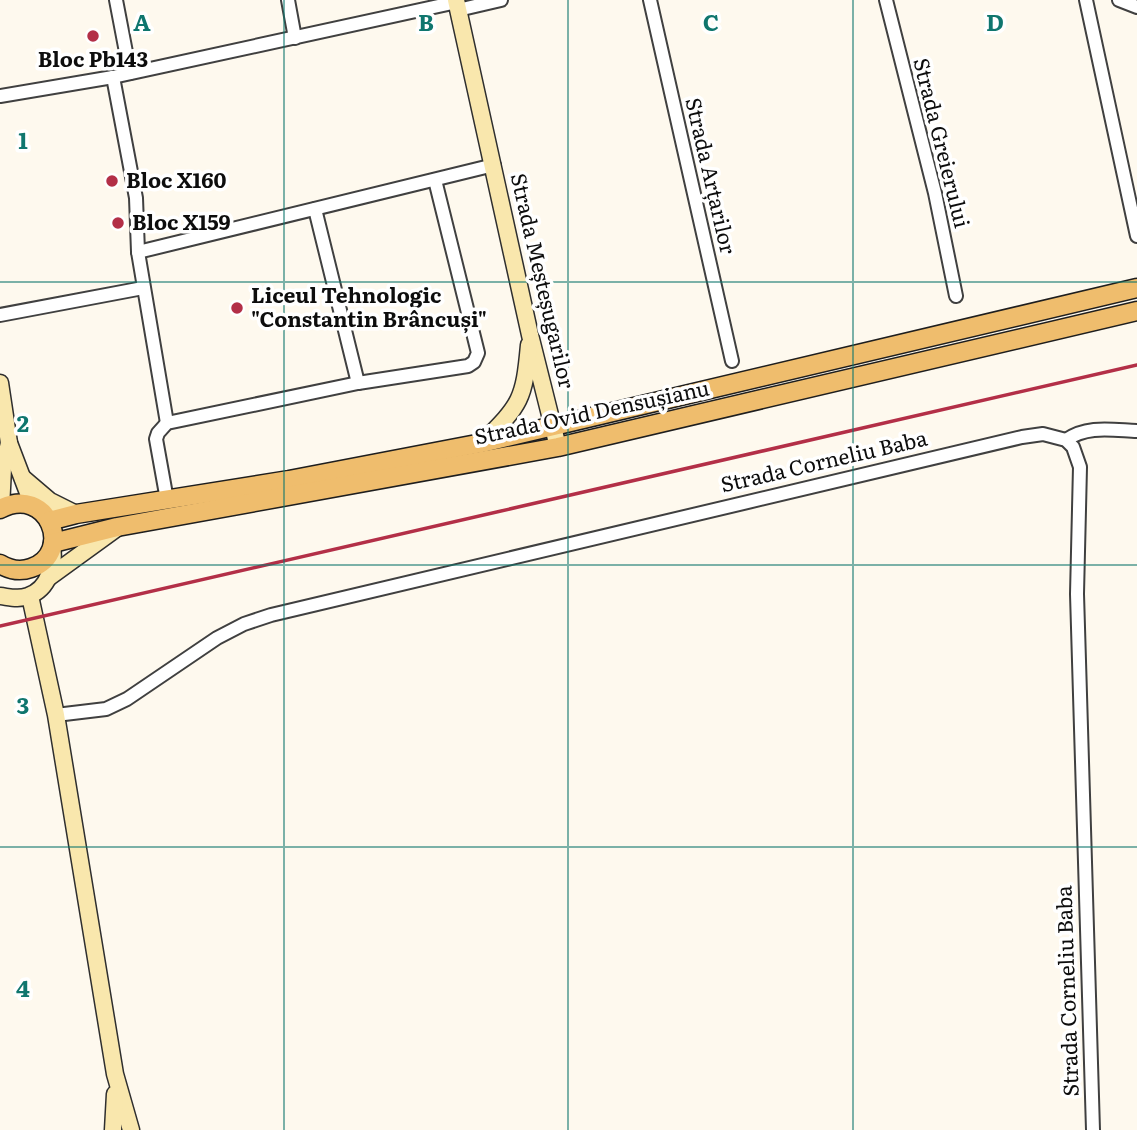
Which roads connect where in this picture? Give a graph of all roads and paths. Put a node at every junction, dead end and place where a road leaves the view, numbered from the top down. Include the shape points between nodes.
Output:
1 (117, 0) edge
2 (288, 0) edge
3 (501, 0) edge
4 (650, 0) edge
5 (886, 0) edge
6 (1086, 0) edge
7 (1119, 0) edge
8 (457, 4) edge
9 (1137, 7) edge
10 (295, 38) junction
11 (130, 73) junction
12 (113, 77) junction
13 (0, 96) edge
14 (494, 165) junction
15 (435, 180) junction
16 (316, 209) junction
17 (1137, 236) edge
18 (138, 252) junction
19 (143, 288) junction
20 (1137, 288) edge
21 (956, 296) dead end
22 (1137, 311) edge
23 (0, 315) edge
24 (530, 335) junction
25 (732, 361) dead end
26 (0, 383) edge
27 (358, 383) junction
28 (2, 416) edge
29 (167, 423) junction
30 (553, 427) junction
31 (1137, 431) edge
32 (1066, 440) junction
33 (9, 443) junction
34 (482, 443) junction
35 (558, 447) junction
36 (1, 470) edge
37 (19, 474) junction
38 (167, 500) junction
39 (33, 506) junction
40 (0, 509) edge
41 (76, 514) junction
42 (49, 521) junction
43 (117, 527) junction
44 (52, 544) junction
45 (0, 564) edge
46 (48, 578) junction
47 (0, 586) edge
48 (0, 596) edge
49 (25, 597) junction
50 (56, 715) junction
51 (115, 1074) junction
52 (113, 1130) edge
53 (131, 1130) edge
54 (1093, 1130) edge

1 - 11 street
2 - 10 street
3 - 8 street
4 - 25 street, Strada Arțarilor
5 - 21 street, Strada Greierului
6 - 17 street
7 - 9 street
8 - 10 street
8 - 14 main road, Strada Meșteșugarilor
10 - 11 street
11 - 12 street
12 - 13 street
12 - 18 street via 136,198
14 - 15 street, Strada Meșteșugarilor
14 - 24 main road, Strada Meșteșugarilor
15 - 16 street, Strada Meșteșugarilor
15 - 27 street via 477,358 467,366
16 - 18 street, Strada Meșteșugarilor
16 - 27 street
18 - 19 street
19 - 23 street
19 - 29 street
20 - 30 main road, Strada Ovid Densușianu
22 - 35 main road, Strada Ovid Densușianu
24 - 30 main road, Strada Meșteșugarilor
24 - 34 main road, Strada Ovid Densușianu via 526,384 520,399
26 - 28 main road
27 - 29 street
28 - 33 main road
29 - 38 street via 156,439
30 - 34 main road, Strada Ovid Densușianu
30 - 35 main road, Strada Meșteșugarilor
31 - 32 street via 1099,429 1078,432
32 - 50 street, Strada Corneliu Baba via 1043,434 1022,437 271,615 209,643 117,705 90,713
32 - 54 street, Strada Corneliu Baba via 1080,467 1077,594
33 - 36 main road
33 - 37 main road
34 - 38 main road, Strada Ovid Densușianu
35 - 43 main road, Strada Ovid Densușianu
36 - 40 main road
37 - 39 main road
37 - 41 main road via 50,501
38 - 41 main road, Strada Ovid Densușianu
39 - 40 main road via 22,503
39 - 42 main road
41 - 42 main road, Strada Ovid Densușianu
42 - 44 main road
43 - 44 main road, Strada Ovid Densușianu
43 - 46 main road
44 - 45 main road via 44,561 29,569 11,570
44 - 46 main road via 54,560
46 - 49 main road
47 - 49 main road
48 - 49 main road
49 - 50 main road
50 - 51 main road
51 - 52 main road
51 - 53 main road

